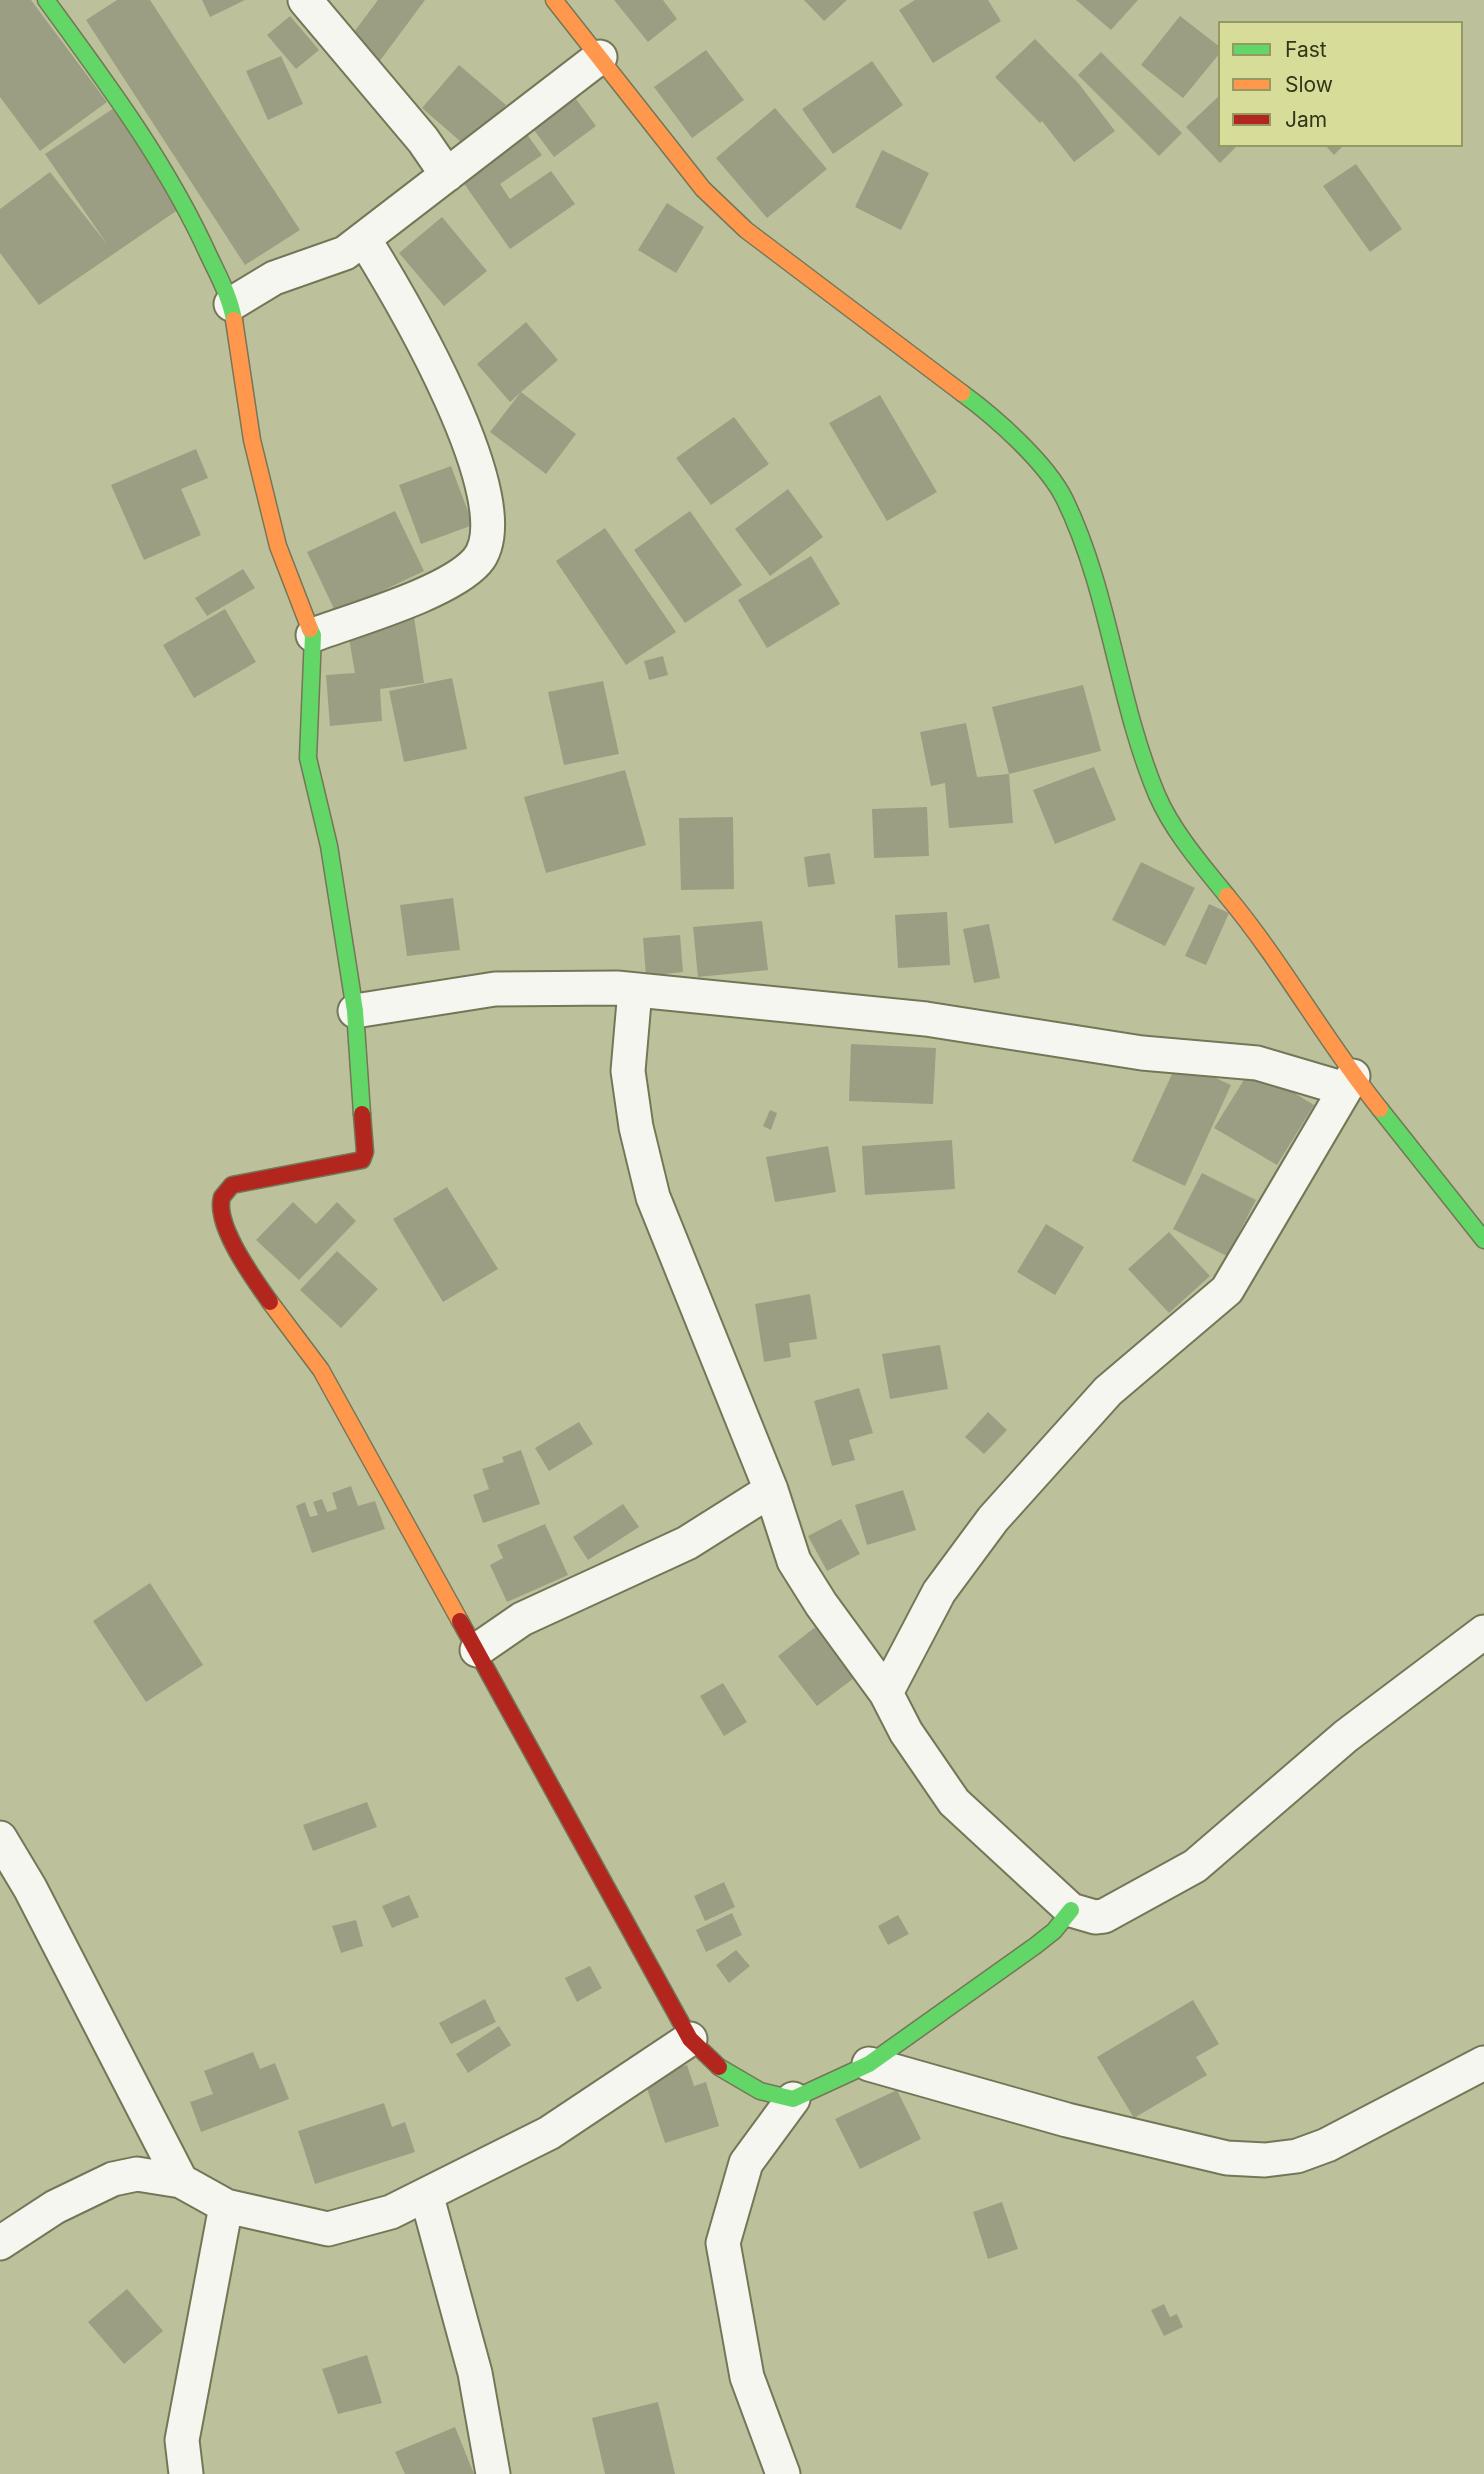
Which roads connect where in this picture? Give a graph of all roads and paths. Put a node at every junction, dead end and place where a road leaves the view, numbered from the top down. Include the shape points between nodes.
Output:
1 (46, 0) edge
2 (305, 0) edge
3 (554, 0) edge
4 (600, 57) junction
5 (447, 175) junction
6 (364, 239) junction
7 (231, 304) junction
8 (313, 635) junction
9 (635, 990) junction
10 (355, 1011) junction
11 (1349, 1082) junction
12 (1484, 1240) edge
13 (771, 1490) junction
14 (1484, 1632) edge
15 (477, 1650) junction
16 (886, 1693) junction
17 (0, 1838) edge
18 (1071, 1910) junction
19 (690, 2039) junction
20 (1484, 2063) edge
21 (869, 2064) junction
22 (793, 2099) junction
23 (181, 2181) junction
24 (427, 2197) junction
25 (226, 2206) junction
26 (0, 2243) edge
27 (186, 2474) edge
28 (493, 2474) edge
29 (783, 2474) edge

1 - 7 street via 122,103 190,214
2 - 5 street
3 - 4 street
4 - 5 street
4 - 11 street via 703,189 746,230 980,406 1023,446 1064,498 1094,575 1158,797 1195,857 1264,940
5 - 6 street
6 - 7 street via 345,253 274,278
6 - 8 street via 407,307 446,386 484,489 486,542 477,560 456,580
7 - 8 street via 258,467 278,545
8 - 10 street via 309,758 329,846
9 - 10 street via 495,989
9 - 11 street via 926,1019 1142,1053 1257,1063
9 - 13 street via 628,1071 653,1197
10 - 15 street via 362,1160 232,1185 220,1203 223,1220 251,1275 321,1370
11 - 12 street
11 - 16 street via 1227,1290 1108,1391 993,1519 939,1592
13 - 15 street via 687,1543 522,1619
13 - 16 street via 794,1560
14 - 18 street via 1346,1736 1195,1866 1104,1916
15 - 19 street
16 - 18 street via 906,1732 954,1802
17 - 23 street
18 - 21 street via 1035,1947
19 - 22 street via 725,2073 760,2091
19 - 24 street via 549,2133
20 - 21 street via 1327,2145 1297,2156 1265,2160 1227,2158 1067,2120
21 - 22 street
22 - 29 street via 746,2163 723,2243 747,2377
23 - 25 street
23 - 26 street via 137,2174 113,2179 55,2207
24 - 25 street via 391,2213 328,2230
24 - 28 street via 475,2373
25 - 27 street via 181,2440

